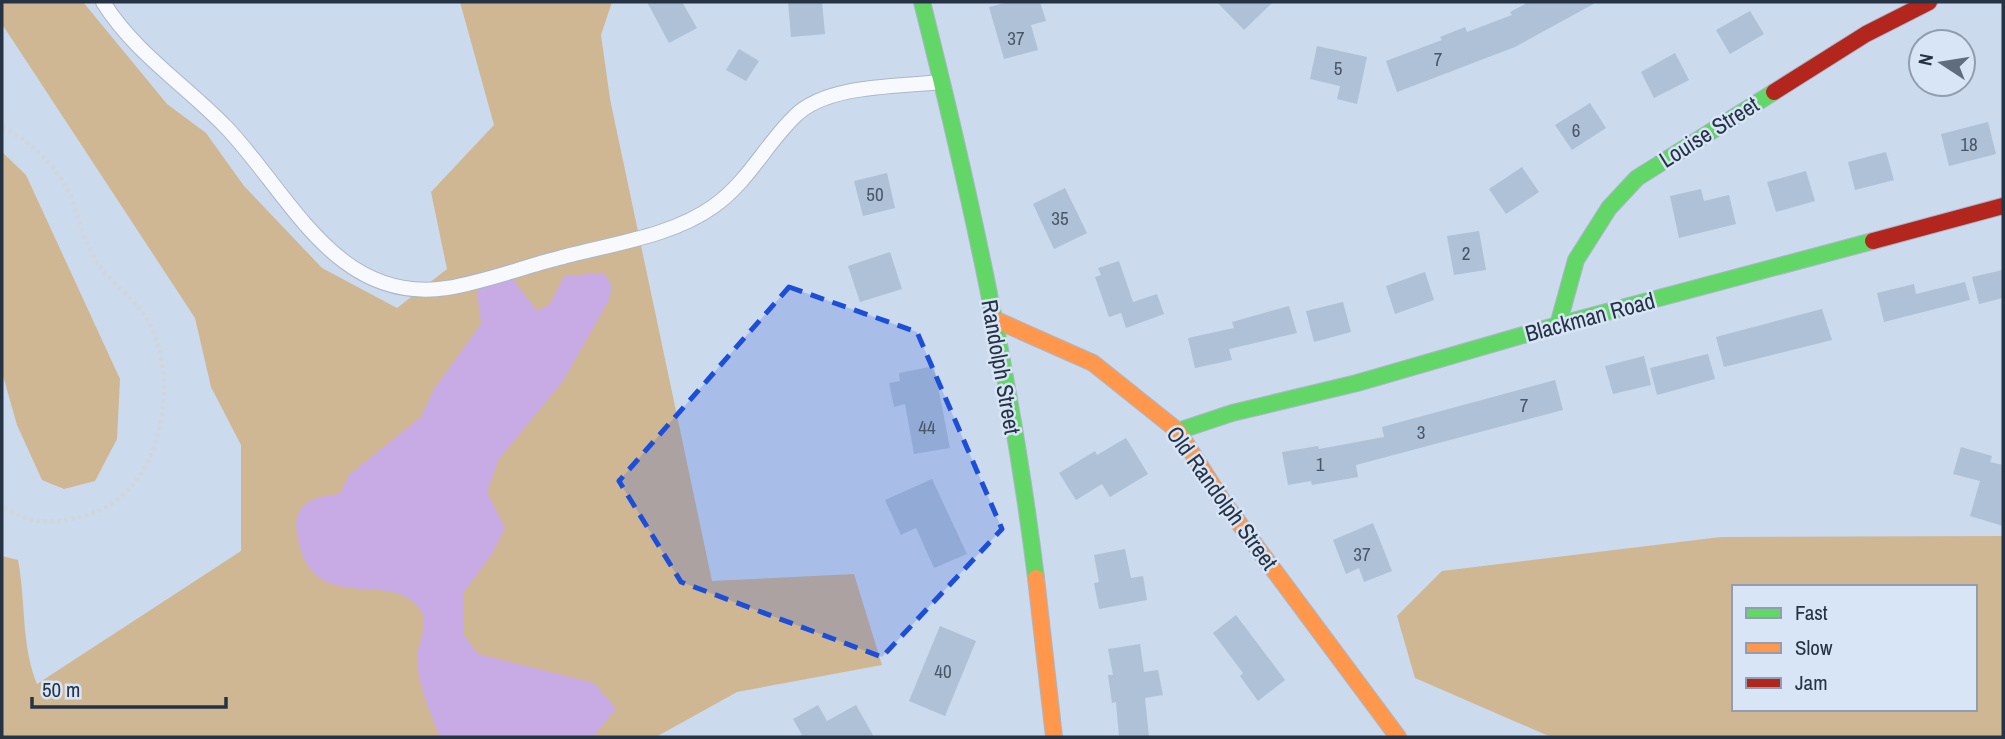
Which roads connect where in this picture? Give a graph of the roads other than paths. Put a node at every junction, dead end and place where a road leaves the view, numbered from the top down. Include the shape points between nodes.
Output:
1 (103, 2) edge
2 (922, 2) edge
3 (1928, 2) edge
4 (943, 82) junction
5 (2003, 206) edge
6 (994, 319) junction
7 (1558, 325) junction
8 (1178, 431) junction
9 (1054, 737) edge
10 (1398, 737) edge

1 - 4 lane via 132,41 236,137 326,248 363,273 408,288 448,288 669,228 722,200 809,104 837,94
2 - 4 street, Randolph Street
3 - 7 street, Louise Street via 1866,34 1637,178 1609,208 1576,260
4 - 6 street, Randolph Street
5 - 7 street, Blackman Road
6 - 8 street, Old Randolph Street via 1093,363
6 - 9 street, Randolph Street via 1027,509
7 - 8 street, Blackman Road
8 - 10 street, Old Randolph Street via 1224,503

